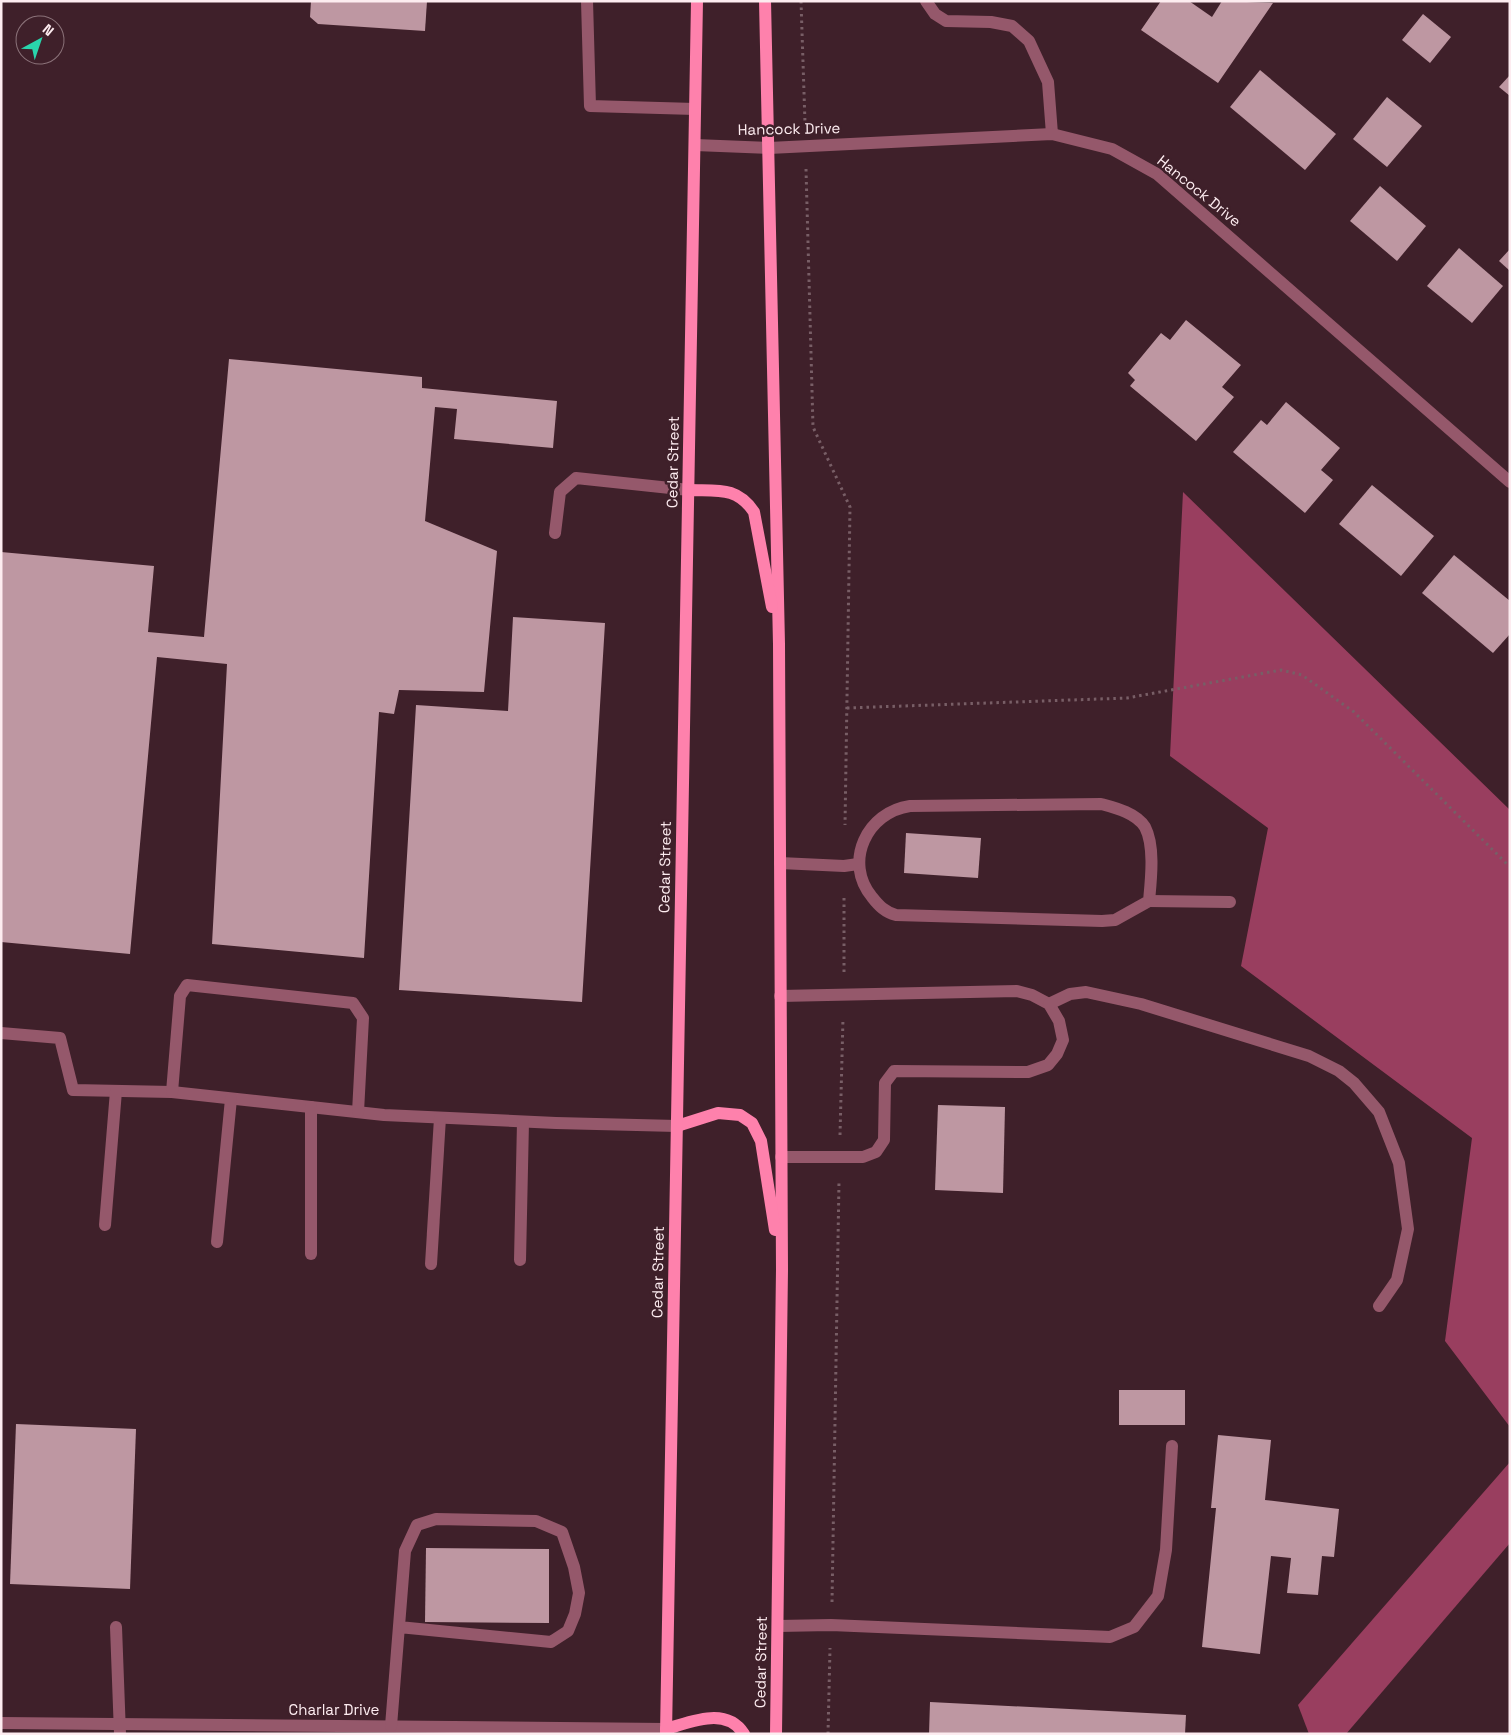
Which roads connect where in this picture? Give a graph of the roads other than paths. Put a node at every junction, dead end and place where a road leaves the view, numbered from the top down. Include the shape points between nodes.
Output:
1 (587, 1) edge
2 (697, 1) edge
3 (765, 1) edge
4 (926, 1) edge
5 (695, 109) junction
6 (1052, 134) junction
7 (695, 145) junction
8 (768, 148) junction
9 (1510, 482) edge
10 (689, 490) junction
11 (555, 533) dead end
12 (779, 644) junction
13 (780, 863) junction
14 (858, 864) junction
15 (1150, 901) junction
16 (1230, 902) dead end
17 (780, 996) junction
18 (1049, 1004) junction
19 (1, 1033) edge
20 (116, 1091) junction
21 (172, 1092) junction
22 (231, 1099) junction
23 (311, 1107) junction
24 (358, 1112) junction
25 (440, 1118) junction
26 (523, 1122) junction
27 (677, 1126) junction
28 (781, 1157) junction
29 (105, 1225) dead end
30 (217, 1242) dead end
31 (310, 1254) dead end
32 (520, 1260) dead end
33 (431, 1264) dead end
34 (782, 1269) junction
35 (1379, 1306) dead end
36 (1172, 1446) dead end
37 (116, 1626) dead end
38 (778, 1626) junction
39 (399, 1627) junction
40 (1, 1723) edge
41 (391, 1726) junction
42 (120, 1729) edge
43 (666, 1731) edge
44 (744, 1734) edge
45 (776, 1734) edge

1 - 5 street via 590,106
2 - 5 main road, Cedar Street
3 - 8 main road, Cedar Street
4 - 6 street via 935,14 946,21 1012,26 1029,41 1048,82
5 - 7 main road, Cedar Street
6 - 8 street, Hancock Drive
6 - 9 street, Hancock Drive via 1112,149 1157,174
7 - 8 street, Hancock Drive
7 - 10 main road, Cedar Street
8 - 12 main road, Cedar Street
10 - 11 street via 576,478 560,492
10 - 12 main road via 731,492 746,500 754,512
10 - 27 main road, Cedar Street
12 - 13 main road, Cedar Street
13 - 14 street
13 - 17 main road, Cedar Street
14 - 15 street via 864,888 884,910 896,916 1102,921 1115,920
14 - 15 street via 865,836 882,817 899,807 1101,804 1126,812 1145,827 1152,872
15 - 16 street
17 - 18 street via 1017,991
17 - 28 main road, Cedar Street
18 - 28 street via 1063,1040 1048,1065 1028,1072 894,1071 885,1083 884,1140 876,1152 863,1157
18 - 35 street via 1070,994 1086,992 1141,1004 1309,1056 1354,1082 1379,1112 1399,1163 1408,1230 1397,1280
19 - 20 street via 60,1038 73,1090
20 - 21 street
20 - 29 street
21 - 22 street
21 - 24 street via 180,996 187,986 353,1003 363,1018
22 - 23 street
22 - 30 street
23 - 24 street
23 - 31 street
24 - 25 street
25 - 26 street
25 - 33 street
26 - 27 street
26 - 32 street
27 - 34 main road via 718,1113 740,1115 752,1123 761,1141
27 - 43 main road, Cedar Street
28 - 34 main road, Cedar Street
34 - 38 main road, Cedar Street
36 - 38 street via 1166,1550 1158,1596 1134,1627 1110,1637 831,1625
37 - 42 street
38 - 45 main road, Cedar Street
39 - 39 street via 405,1551 417,1525 436,1519 536,1521 562,1532 579,1593 568,1632 551,1642
39 - 41 street
40 - 42 street, Charlar Drive
41 - 42 street, Charlar Drive
41 - 43 street, Charlar Drive
43 - 44 main road via 708,1717 727,1719

